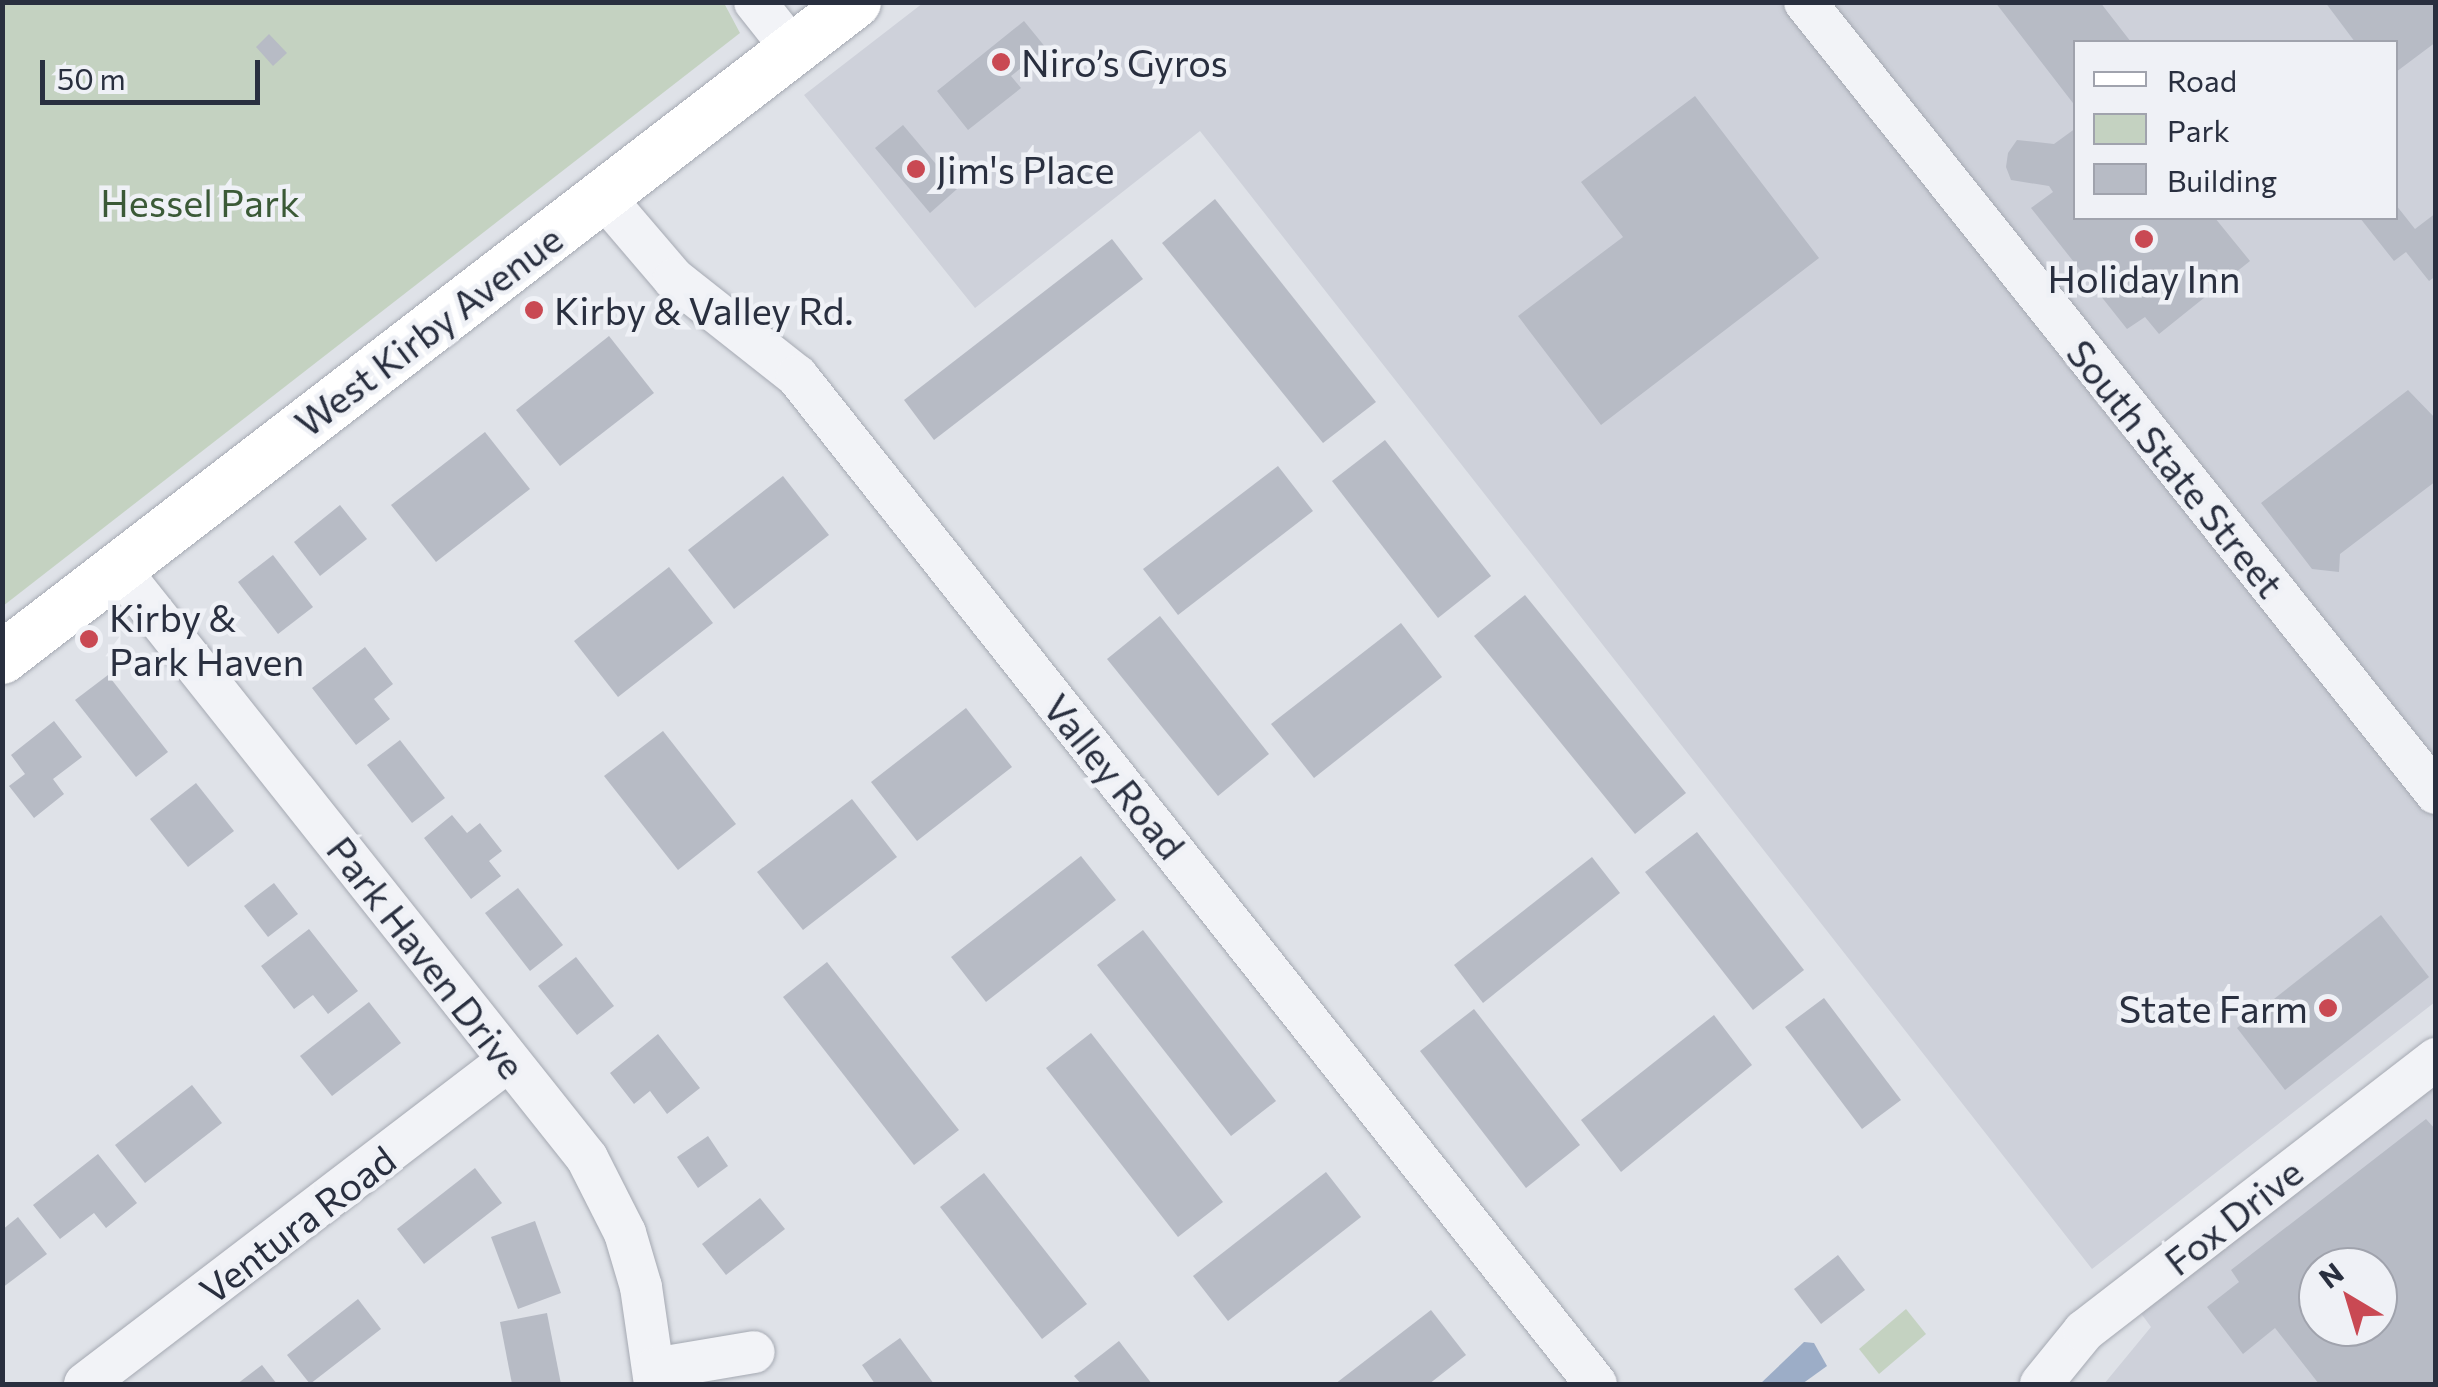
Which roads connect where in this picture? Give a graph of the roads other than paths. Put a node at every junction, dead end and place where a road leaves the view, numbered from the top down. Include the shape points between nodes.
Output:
1 (755, 2) edge
2 (855, 2) edge
3 (1805, 2) edge
4 (793, 50) junction
5 (603, 196) junction
6 (119, 569) junction
7 (2, 658) edge
8 (2436, 793) edge
9 (2436, 1059) edge
10 (508, 1061) junction
11 (754, 1352) dead end
12 (654, 1377) edge
13 (84, 1384) edge
14 (1596, 1384) edge
15 (2042, 1384) edge

1 - 4 street
2 - 4 main road, West Kirby Avenue
3 - 8 street, South State Street
4 - 5 main road, West Kirby Avenue
5 - 6 main road, West Kirby Avenue
5 - 14 street, Valley Road via 674,279 797,376
6 - 7 main road, West Kirby Avenue
6 - 10 street, Park Haven Drive
9 - 15 street, Fox Drive via 2084,1331
10 - 12 street, Park Haven Drive via 601,1182 625,1233 641,1286
10 - 13 street, Ventura Road
11 - 12 street

